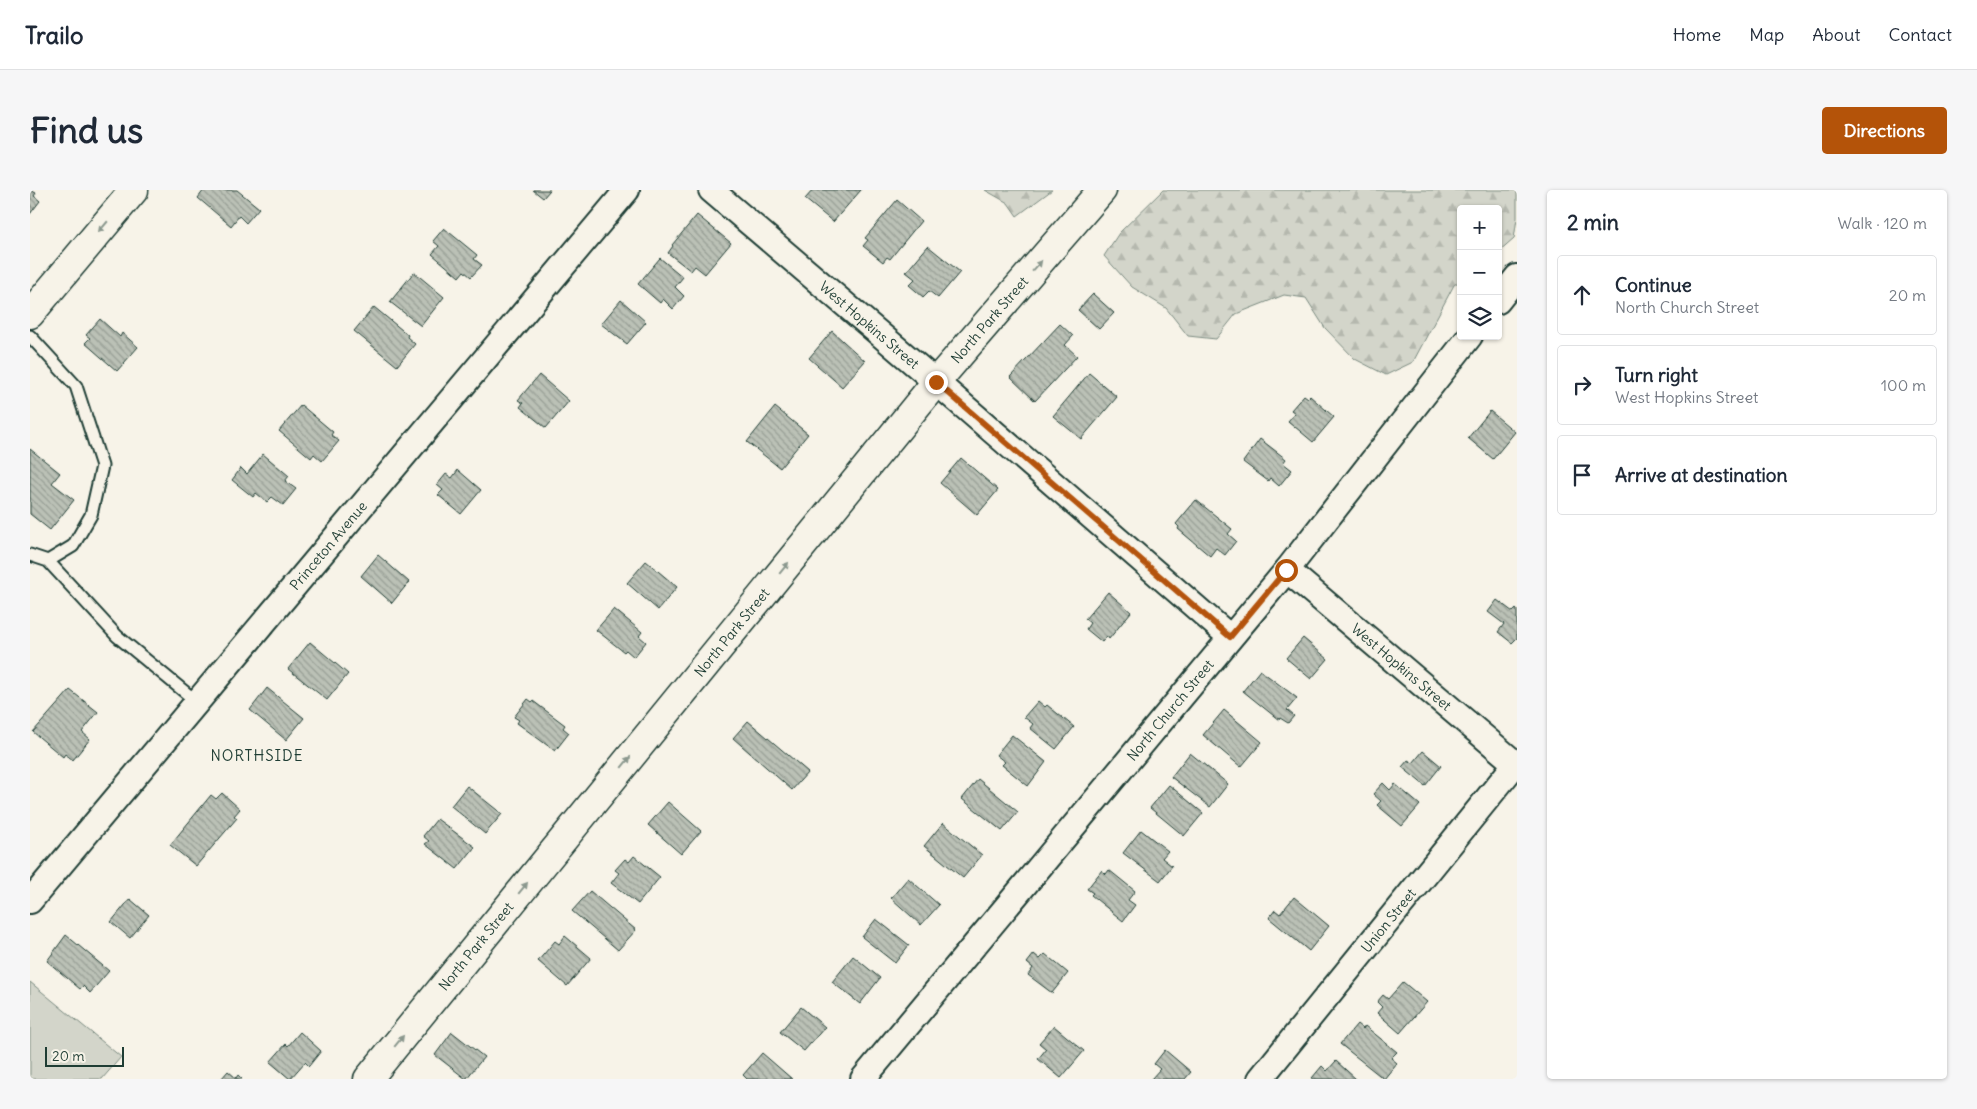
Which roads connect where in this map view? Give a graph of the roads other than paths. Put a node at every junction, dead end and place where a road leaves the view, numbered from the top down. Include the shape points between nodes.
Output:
1 (134, 190) edge
2 (627, 190) edge
3 (711, 190) edge
4 (1102, 190) edge
5 (1517, 277) edge
6 (1502, 296) edge
7 (30, 314) edge
8 (30, 336) edge
9 (1467, 340) edge
10 (936, 382) junction
11 (30, 555) edge
12 (48, 561) junction
13 (1286, 570) junction
14 (1230, 637) junction
15 (197, 702) junction
16 (1517, 763) edge
17 (30, 901) edge
18 (368, 1079) edge
19 (863, 1079) edge
20 (1260, 1079) edge

1 -> 7 main road
2 - 15 street, Princeton Avenue
3 - 10 street, West Hopkins Street
10 -> 4 main road, North Park Street
5 - 6 street
8 - 12 lane via 76,386 102,466 91,515 73,546
9 - 13 street, North Church Street
10 - 14 street, West Hopkins Street
18 -> 10 main road, North Park Street
11 - 12 lane
12 - 15 lane via 117,636
13 - 14 street, North Church Street
13 - 16 street, West Hopkins Street
14 - 19 street, North Church Street
15 - 17 street, Princeton Avenue
16 - 20 street, Union Street

